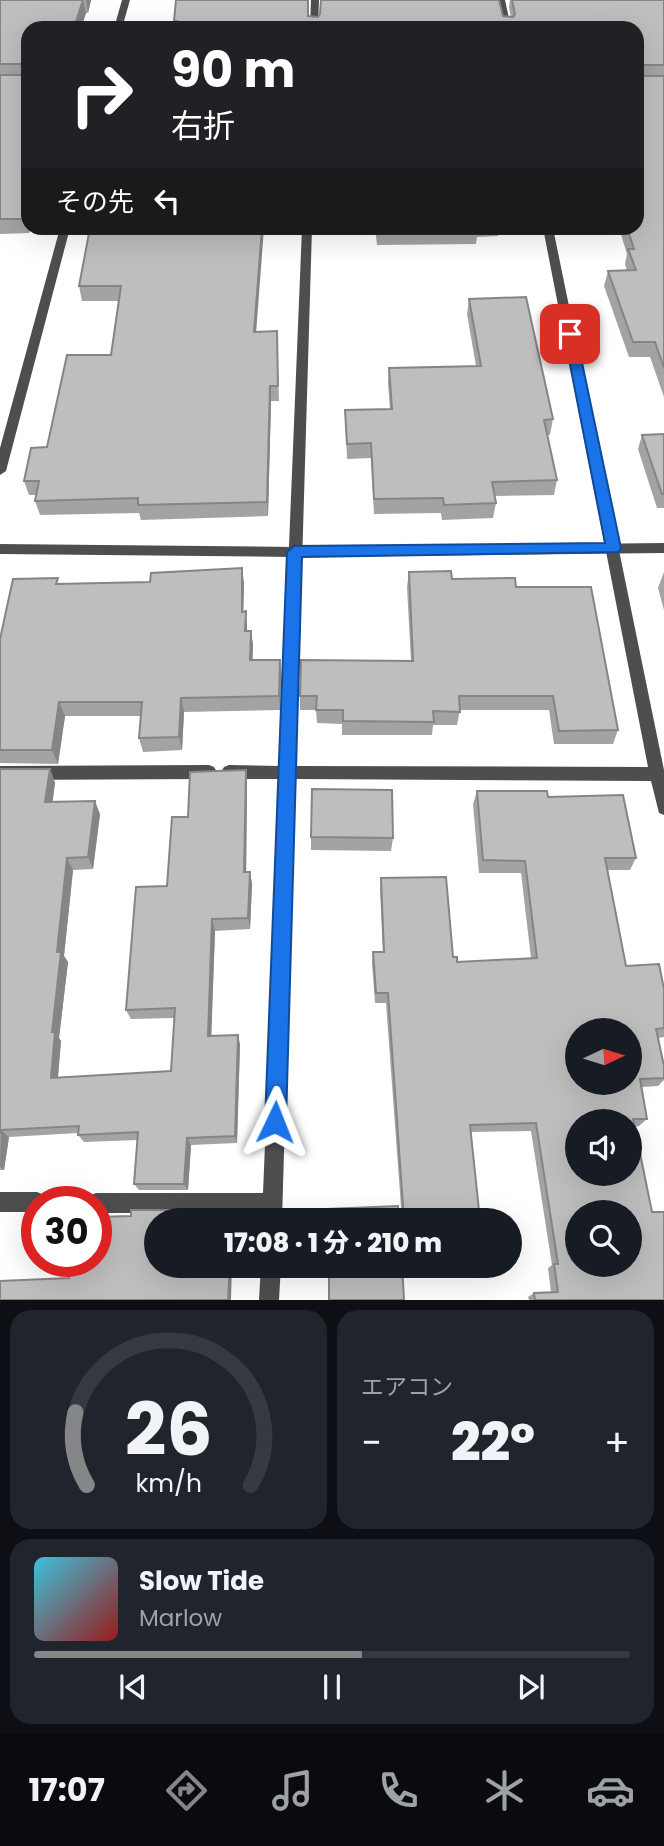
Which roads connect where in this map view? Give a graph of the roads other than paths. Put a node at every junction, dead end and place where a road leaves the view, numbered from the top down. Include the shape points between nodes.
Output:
1 (126, 0) edge
2 (315, 0) edge
3 (501, 0) edge
4 (120, 21) edge
5 (314, 21) edge
6 (506, 21) edge
7 (63, 235) edge
8 (307, 235) edge
9 (549, 235) edge
10 (0, 471) edge
11 (613, 548) junction
12 (664, 548) edge
13 (0, 549) edge
14 (294, 552) junction
15 (287, 772) junction
16 (0, 773) edge
17 (657, 774) junction
18 (664, 808) edge
19 (0, 1202) edge
20 (21, 1202) edge
21 (112, 1204) edge
22 (194, 1208) edge
23 (272, 1208) edge
24 (270, 1278) edge
25 (269, 1300) edge

1 - 4 street
2 - 5 street
3 - 6 street
7 - 10 street
8 - 14 street
9 - 11 street
11 - 12 street
11 - 14 street
11 - 17 street
13 - 14 street
14 - 15 street
15 - 16 street
15 - 17 street
15 - 23 street
17 - 18 street
19 - 20 street
21 - 22 street
24 - 25 street

